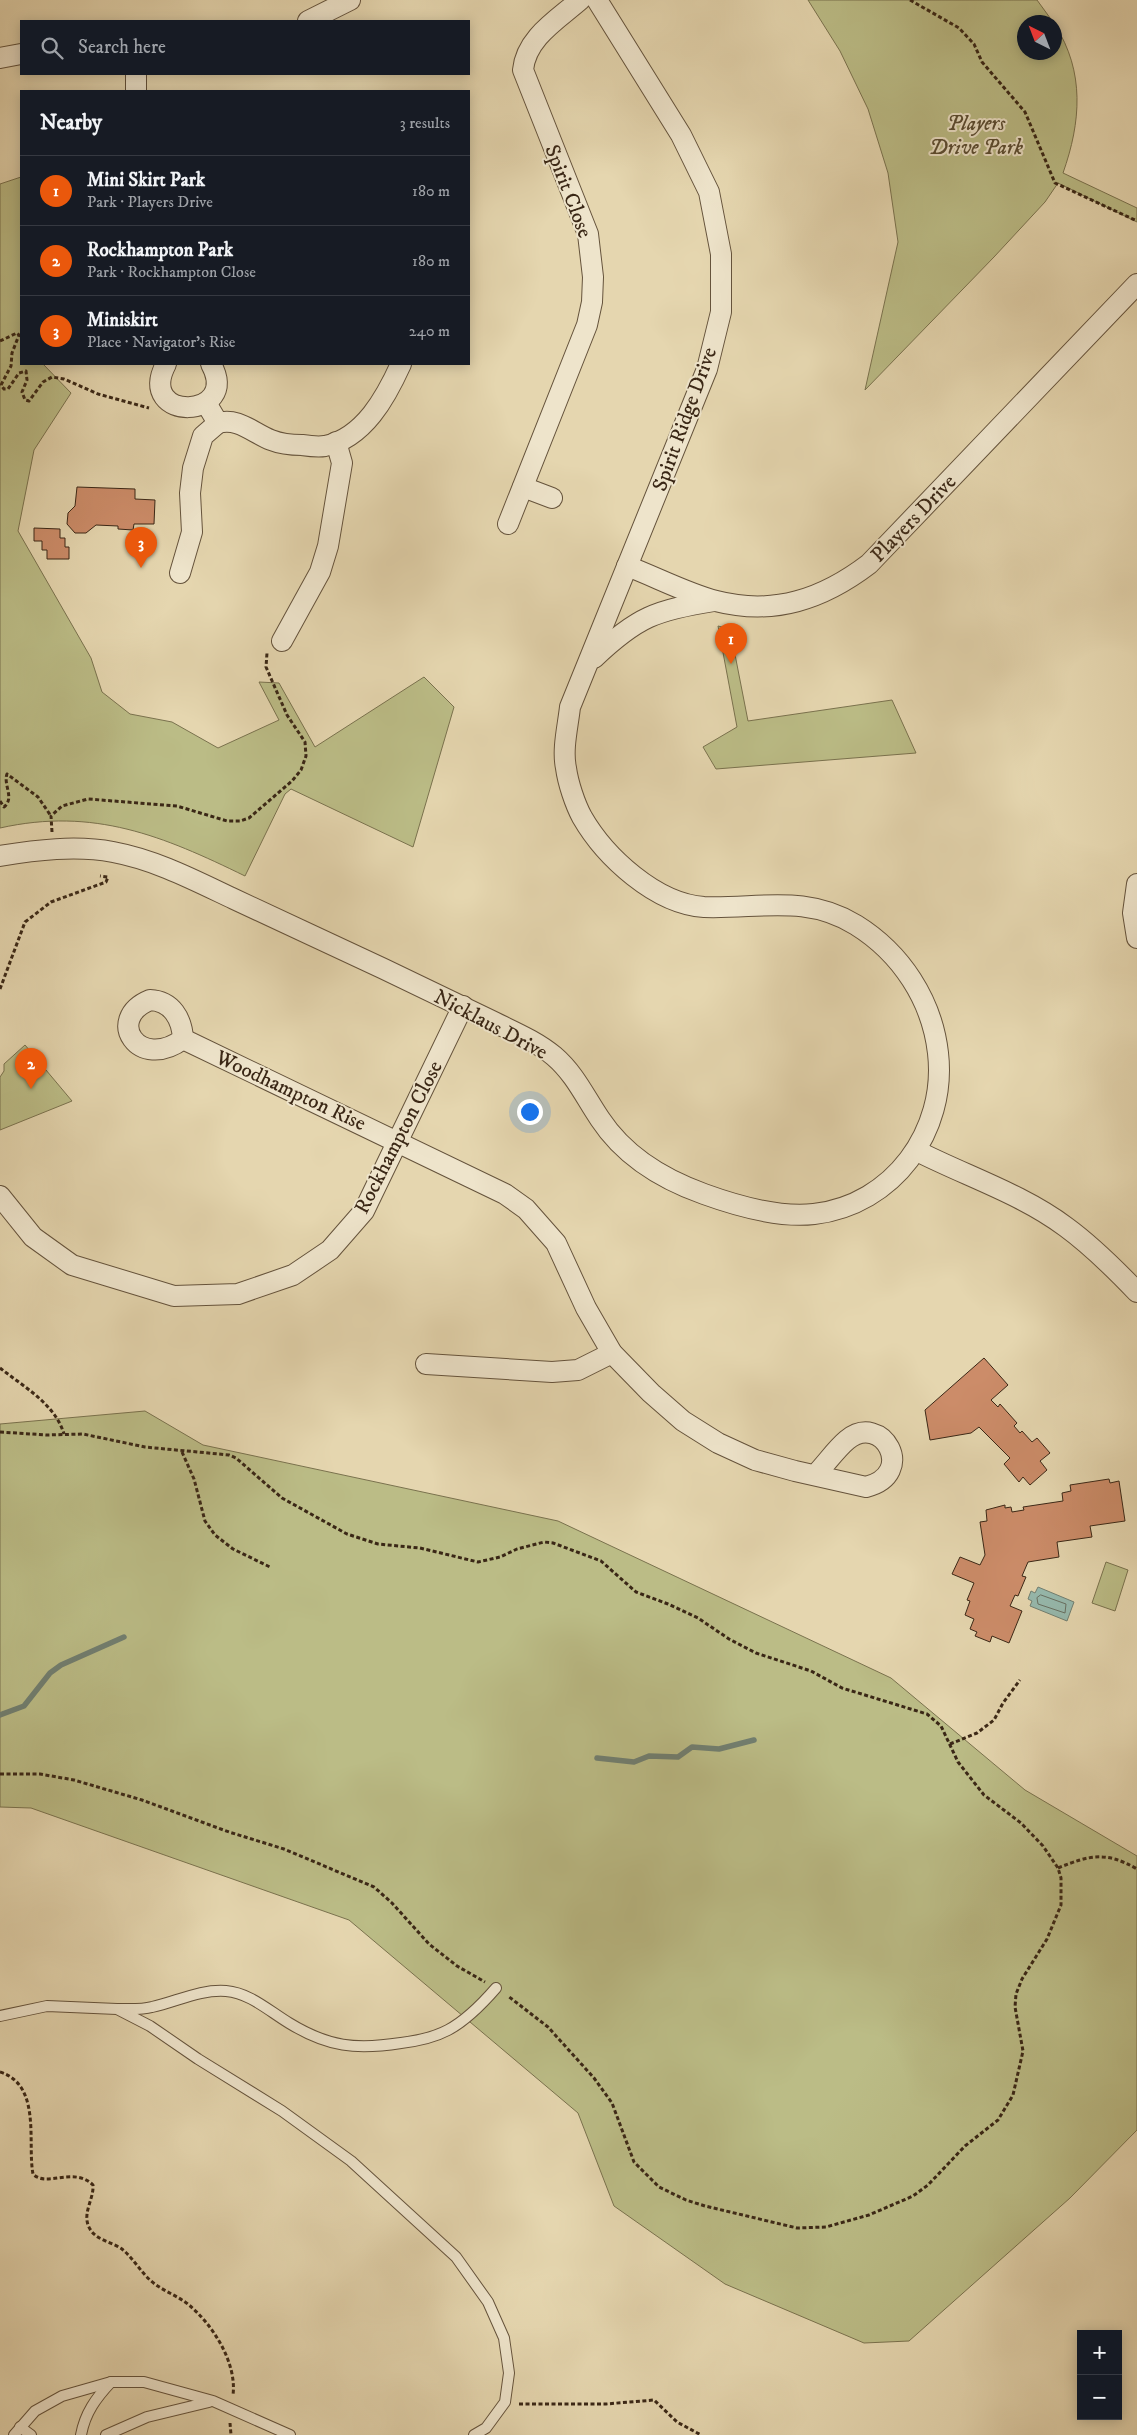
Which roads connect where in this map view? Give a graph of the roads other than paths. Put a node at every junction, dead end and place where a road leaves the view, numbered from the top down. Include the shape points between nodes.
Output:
1 (350, 0) edge
2 (580, 0) edge
3 (597, 0) edge
4 (310, 20) edge
5 (20, 54) edge
6 (0, 58) edge
7 (136, 75) edge
8 (136, 90) edge
9 (1137, 284) edge
10 (166, 365) edge
11 (212, 365) edge
12 (401, 365) edge
13 (206, 402) junction
14 (218, 423) junction
15 (336, 442) junction
16 (523, 487) junction
17 (552, 498) dead end
18 (508, 524) dead end
19 (628, 566) junction
20 (180, 573) dead end
21 (716, 601) junction
22 (276, 643) road end
23 (588, 663) junction
24 (0, 856) edge
25 (1137, 884) edge
26 (1137, 938) edge
27 (463, 1006) junction
28 (183, 1039) dead end
29 (399, 1141) junction
30 (917, 1151) junction
31 (0, 1196) edge
32 (1137, 1292) edge
33 (612, 1353) junction
34 (426, 1364) dead end
35 (816, 1474) dead end
36 (496, 1988) road end
37 (117, 2009) junction
38 (0, 2016) edge
39 (111, 2382) junction
40 (213, 2402) junction
41 (17, 2431) edge
42 (31, 2435) edge
43 (81, 2435) edge
44 (106, 2435) edge
45 (290, 2435) edge
46 (474, 2435) edge

1 - 4 street
2 - 16 street, Spirit Close via 540,34 524,58 527,86 588,234 594,277 587,325
3 - 19 street, Spirit Ridge Drive via 681,135 709,192 721,254 721,312 707,369
5 - 6 street
7 - 8 street
9 - 21 street, Players Drive via 869,564 815,597 782,605 750,607
10 - 13 street via 160,382 169,401 187,409
11 - 13 street via 216,385
12 - 15 street via 386,397 376,410 353,432
13 - 14 street
14 - 15 street via 234,421 273,441 289,444 323,446
14 - 20 street via 203,436 193,468 190,493 192,532
15 - 22 street via 342,463 328,546 320,572
16 - 17 street
16 - 18 street, Spirit Close
19 - 21 street, Players Drive
19 - 23 street, Nicklaus Drive
21 - 23 street, Nicklaus Drive via 676,607 645,618 627,628
23 - 30 street, Nicklaus Drive via 570,707 564,764 580,814 611,856 656,893 699,907 798,904 840,915 874,936 905,967 926,1008 938,1052 938,1091 930,1122
24 - 27 street, Nicklaus Drive via 52,849 108,850 163,866
25 - 26 street via 1134,913
27 - 29 street, Rockhampton Close
27 - 30 street, Nicklaus Drive via 554,1056 577,1080 601,1122 624,1150 659,1175 706,1195 772,1212 811,1214 844,1208 870,1196 898,1174
28 - 29 street, Woodhampton Rise
29 - 31 street, Rockhampton Close via 364,1211 330,1250 293,1275 238,1294 174,1296 72,1265 33,1237
29 - 33 street, Woodhampton Rise via 504,1194 537,1220 556,1243 586,1308
30 - 32 street via 1010,1194 1066,1227
33 - 34 street via 578,1370 552,1372
33 - 35 street, Woodhampton Rise via 651,1394 683,1421 718,1443 755,1460
36 - 37 lane via 484,2002 448,2030 422,2040 376,2047 351,2048 320,2040 253,1999 226,1991 196,1994 150,2008
37 - 38 lane via 47,2006
37 - 46 lane via 150,2026 282,2111 351,2161 456,2257 488,2302 504,2338 509,2373 506,2402 486,2428
39 - 40 lane via 144,2382
39 - 41 lane via 62,2396 35,2411
39 - 43 lane via 96,2399
40 - 44 lane via 147,2417
40 - 45 lane
41 - 42 lane

